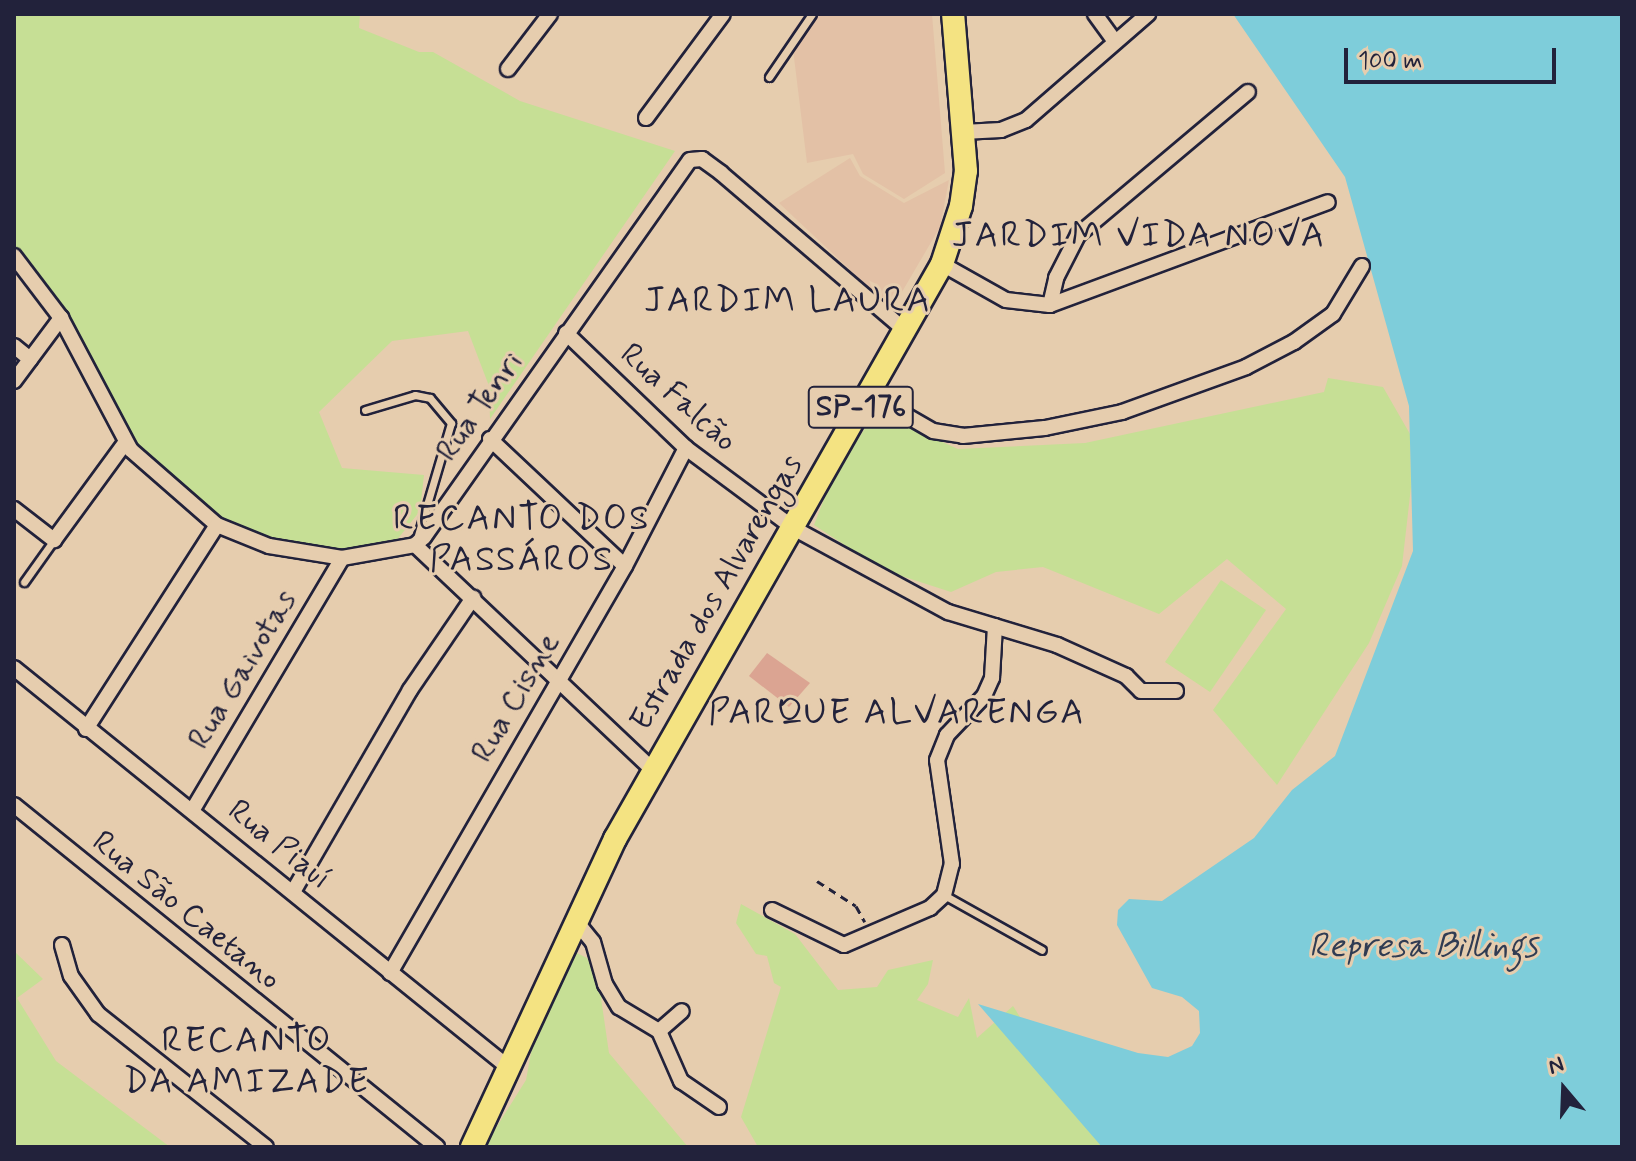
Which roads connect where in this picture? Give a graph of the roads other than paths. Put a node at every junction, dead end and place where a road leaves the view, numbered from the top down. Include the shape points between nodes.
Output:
1 (550, 14) edge
2 (723, 14) edge
3 (812, 14) edge
4 (953, 14) edge
5 (1095, 14) edge
6 (1148, 14) edge
7 (1114, 40) junction
8 (508, 69) dead end
9 (769, 77) dead end
10 (1248, 92) dead end
11 (646, 118) dead end
12 (963, 132) junction
13 (1328, 202) dead end
14 (14, 256) edge
15 (942, 264) junction
16 (1362, 266) dead end
17 (1050, 305) junction
18 (61, 318) junction
19 (905, 330) junction
20 (566, 333) junction
21 (14, 346) edge
22 (30, 359) junction
23 (14, 381) edge
24 (869, 394) junction
25 (365, 410) dead end
26 (490, 439) junction
27 (125, 443) junction
28 (686, 448) junction
29 (14, 509) edge
30 (217, 525) junction
31 (795, 529) junction
32 (54, 540) junction
33 (415, 545) junction
34 (342, 558) junction
35 (625, 566) junction
36 (24, 582) dead end
37 (473, 598) junction
38 (995, 626) junction
39 (14, 668) edge
40 (558, 683) junction
41 (1176, 691) dead end
42 (86, 729) junction
43 (653, 770) junction
44 (14, 805) edge
45 (192, 811) junction
46 (293, 892) junction
47 (944, 895) junction
48 (772, 910) dead end
49 (575, 920) junction
50 (62, 945) dead end
51 (1042, 950) dead end
52 (390, 973) junction
53 (682, 1011) dead end
54 (659, 1031) junction
55 (508, 1067) junction
56 (719, 1107) dead end
57 (266, 1147) edge
58 (437, 1147) edge
59 (472, 1147) edge

1 - 8 street
2 - 11 street
3 - 9 lane
4 - 12 main road, Estrada dos Alvarengas / SP-176
5 - 7 street
6 - 7 street
7 - 12 street via 1026,120 1001,130
10 - 17 street via 1078,235 1056,278
12 - 15 main road, Estrada dos Alvarengas / SP-176 via 961,206
13 - 17 street
14 - 18 street
15 - 17 street via 1006,300
15 - 19 main road, Estrada dos Alvarengas / SP-176
16 - 24 street via 1333,314 1294,342 1246,367 1122,412 1045,428 963,436 933,431
18 - 22 street
18 - 27 street
19 - 20 street, Rua Tenri via 721,173 696,159 683,166
19 - 24 main road, Estrada dos Alvarengas / SP-176
20 - 26 street, Rua Tenri
20 - 28 street, Rua Falcão
21 - 22 street
22 - 23 street
24 - 31 main road, Estrada dos Alvarengas / SP-176 via 815,483
25 - 33 lane via 415,395 430,398 451,423
26 - 33 street, Rua Tenri
26 - 35 street
27 - 30 street
27 - 32 street
28 - 31 street, Rua Falcão
28 - 35 street, Rua Cisne
29 - 32 street
30 - 34 street via 269,546
30 - 42 street
31 - 38 street, Rua Falcão via 948,612
31 - 43 main road, Estrada dos Alvarengas / SP-176
32 - 36 lane
33 - 34 street
33 - 37 street
34 - 45 street, Rua Gaivotas
35 - 40 street, Rua Cisne
37 - 40 street
37 - 46 street via 410,690
38 - 41 street, Rua Falcão via 1021,631 1126,676 1141,691
38 - 47 street via 992,678 984,696 947,735 937,760 952,864
39 - 42 street, Rua Piauí
40 - 43 street
40 - 52 street, Rua Cisne
42 - 45 street, Rua Piauí
43 - 49 main road, Estrada dos Alvarengas / SP-176
44 - 58 street, Rua São Caetano
45 - 46 street, Rua Piauí
46 - 52 street, Rua Piauí
47 - 48 street via 930,908 840,945
47 - 51 lane
49 - 54 street via 593,942 614,1000
49 - 55 main road, Estrada dos Alvarengas / SP-176
50 - 57 street via 71,976 98,1014
52 - 55 street, Rua Piauí
53 - 54 street
54 - 56 street via 681,1081
55 - 59 main road, Estrada dos Alvarengas / SP-176

